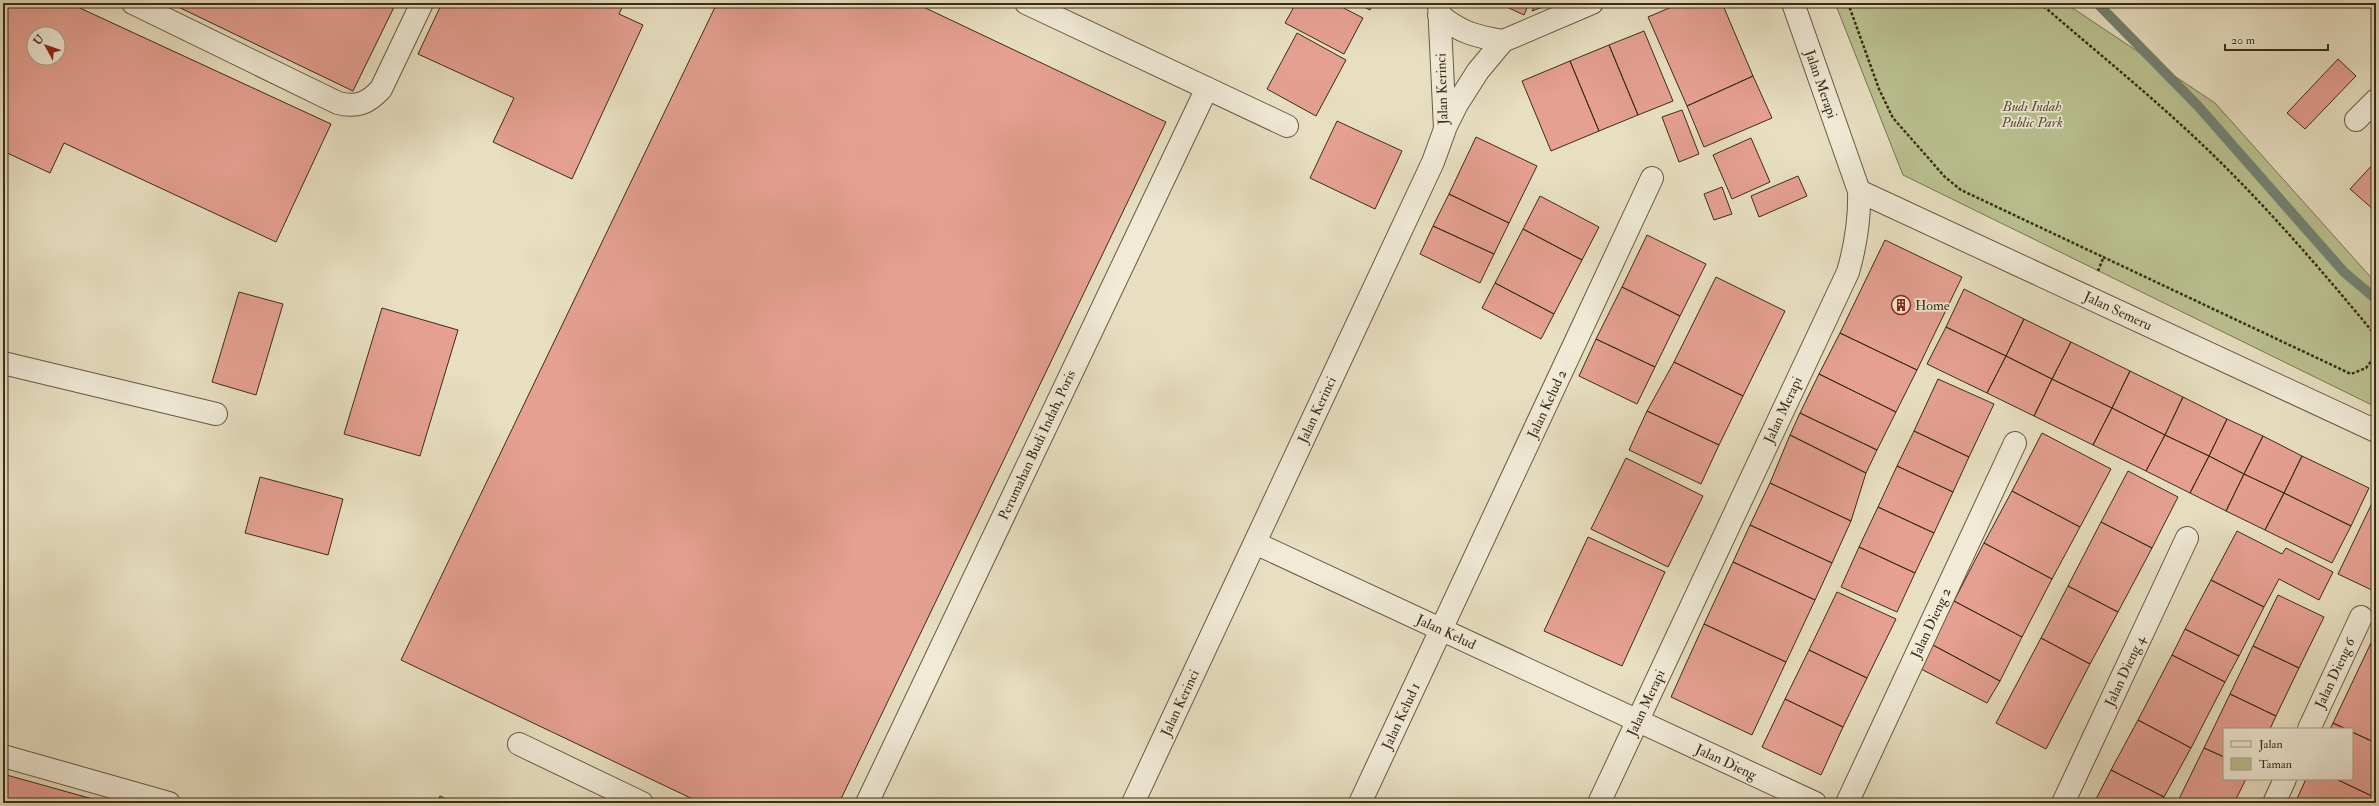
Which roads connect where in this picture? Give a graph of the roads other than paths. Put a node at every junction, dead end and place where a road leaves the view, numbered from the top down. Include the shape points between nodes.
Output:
1 (133, 3) edge
2 (422, 3) edge
3 (1026, 3) edge
4 (1592, 3) edge
5 (1793, 3) edge
6 (1439, 9) edge
7 (1503, 41) junction
8 (1206, 88) junction
9 (2376, 100) edge
10 (2356, 120) dead end
11 (1287, 126) dead end
12 (1445, 129) junction
13 (1652, 178) dead end
14 (1859, 191) junction
15 (3, 363) edge
16 (216, 414) dead end
17 (2376, 431) edge
18 (2015, 443) dead end
19 (2187, 538) dead end
20 (1255, 543) junction
21 (2361, 617) dead end
22 (1441, 630) junction
23 (1637, 721) junction
24 (2308, 728) edge
25 (519, 744) dead end
26 (3, 756) edge
27 (2285, 780) edge
28 (613, 797) edge
29 (168, 803) edge
30 (642, 803) edge
31 (867, 803) edge
32 (1133, 803) edge
33 (1360, 803) edge
34 (1599, 803) edge
35 (1815, 803) edge
36 (1847, 803) edge
37 (2063, 803) edge
38 (2274, 803) edge

1 - 2 street via 338,103 350,106 360,105 372,99 381,89
3 - 8 street
4 - 7 street
5 - 14 street, Jalan Merapi
6 - 7 street via 1457,29 1479,37
6 - 12 street, Jalan Kerinci
7 - 12 street via 1478,71
8 - 11 street
8 - 31 street, Perumahan Budi Indah, Poris
9 - 10 street
12 - 20 street, Jalan Kerinci via 1430,169
13 - 22 street, Jalan Kelud 2
14 - 17 street, Jalan Semeru
14 - 23 street, Jalan Merapi via 1860,218 1856,246 1848,272
15 - 16 street
18 - 36 street, Jalan Dieng 2
19 - 37 street, Jalan Dieng 4
20 - 22 street, Jalan Kelud
20 - 32 street, Jalan Kerinci
21 - 24 street, Jalan Dieng 6
22 - 23 street, Jalan Kelud
22 - 33 street, Jalan Kelud 1
23 - 34 street, Jalan Merapi
23 - 35 street, Jalan Dieng
25 - 28 street
26 - 29 street
27 - 38 street
28 - 30 street

